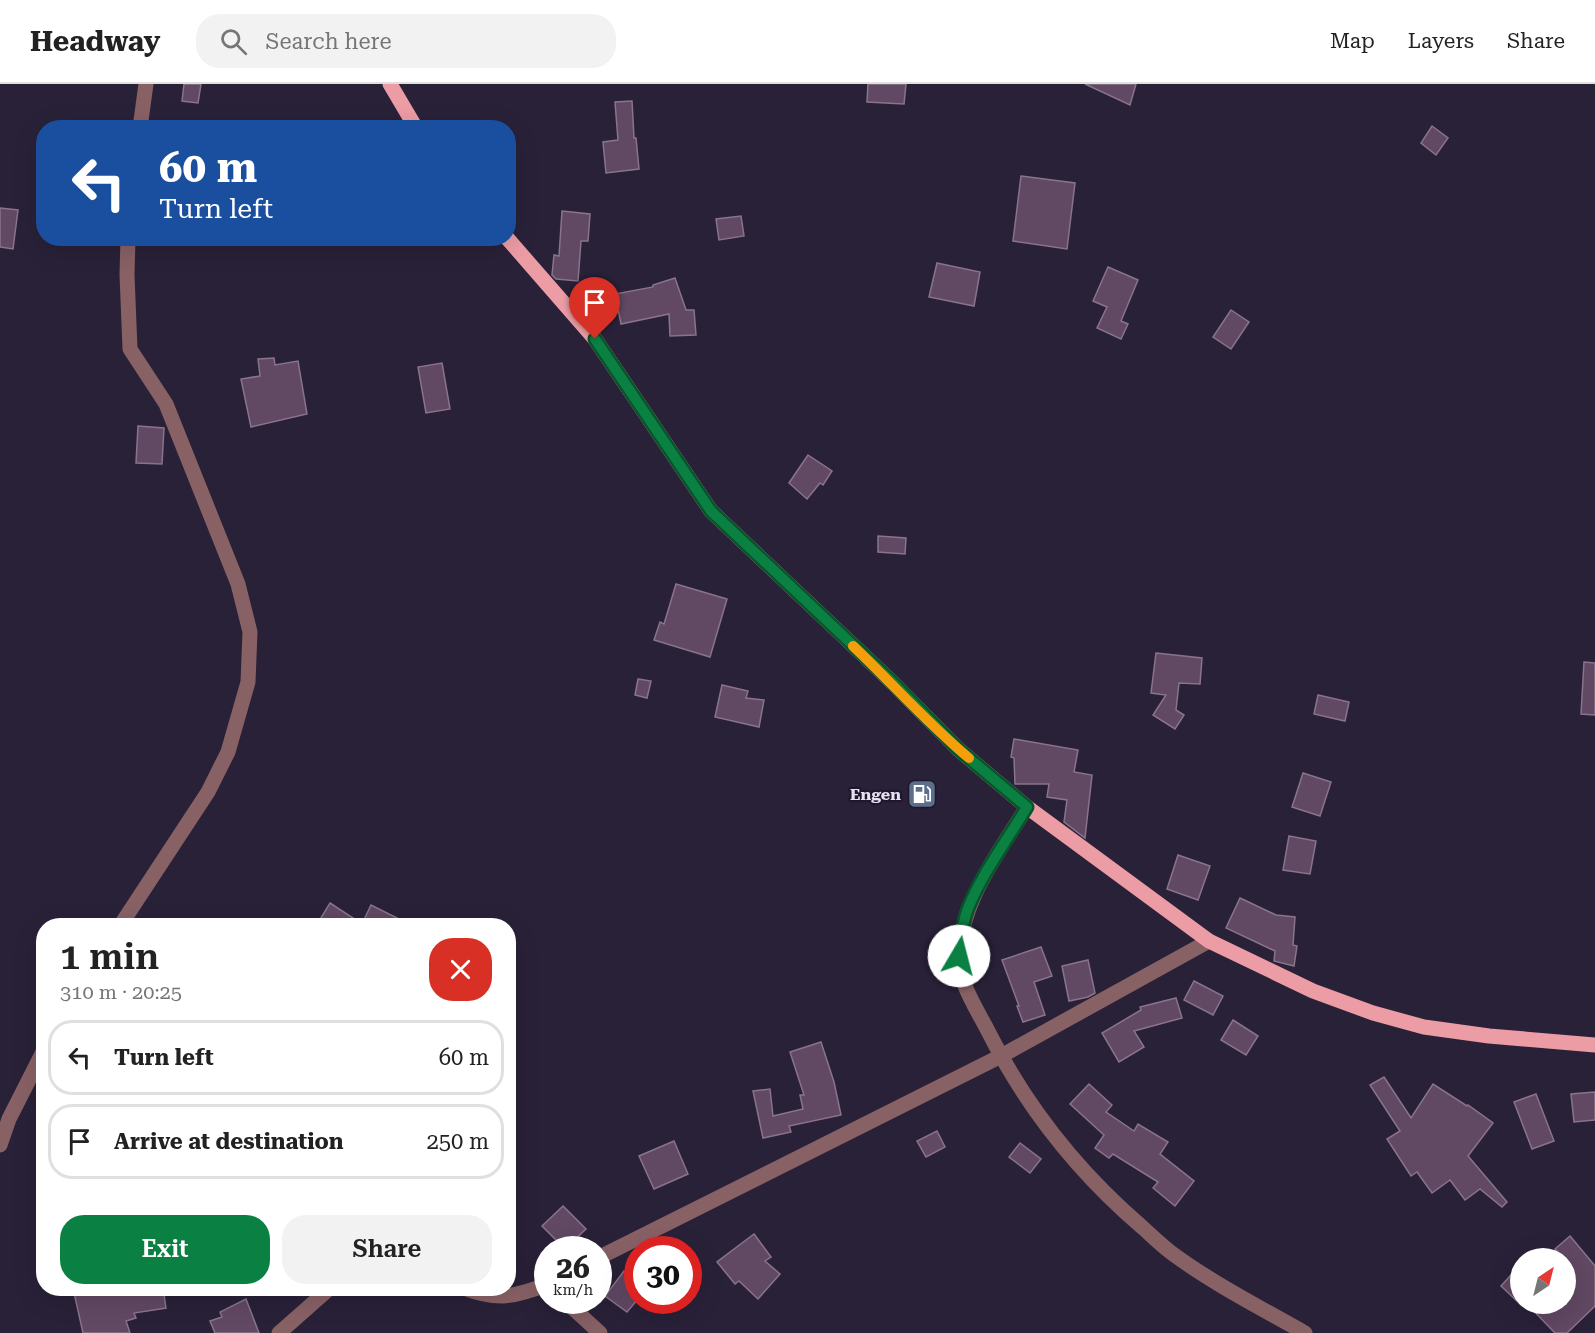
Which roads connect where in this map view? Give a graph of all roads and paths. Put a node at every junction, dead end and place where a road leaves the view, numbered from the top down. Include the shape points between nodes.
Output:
1 (146, 84) edge
2 (390, 84) edge
3 (141, 120) edge
4 (411, 120) edge
5 (128, 246) edge
6 (514, 246) edge
7 (1027, 807) junction
8 (125, 918) edge
9 (1209, 941) junction
10 (1595, 1045) edge
11 (1001, 1056) junction
12 (36, 1066) edge
13 (0, 1145) edge
14 (612, 1251) edge
15 (534, 1289) edge
16 (516, 1294) edge
17 (321, 1296) edge
18 (579, 1314) edge
19 (279, 1333) edge
20 (600, 1333) edge
21 (1305, 1333) edge

1 - 3 street
2 - 4 main road
5 - 8 street via 130,350 166,404 238,584 250,632 248,682 228,752 208,792
6 - 7 main road via 595,339 711,511 949,741
7 - 9 main road
7 - 11 street via 967,912 959,956 964,984
9 - 10 main road via 1313,991 1383,1016 1424,1027 1489,1036
9 - 11 street
11 - 14 street
11 - 21 street via 1035,1112 1111,1200 1173,1254
12 - 13 street
15 - 16 street
17 - 19 street
18 - 20 street

